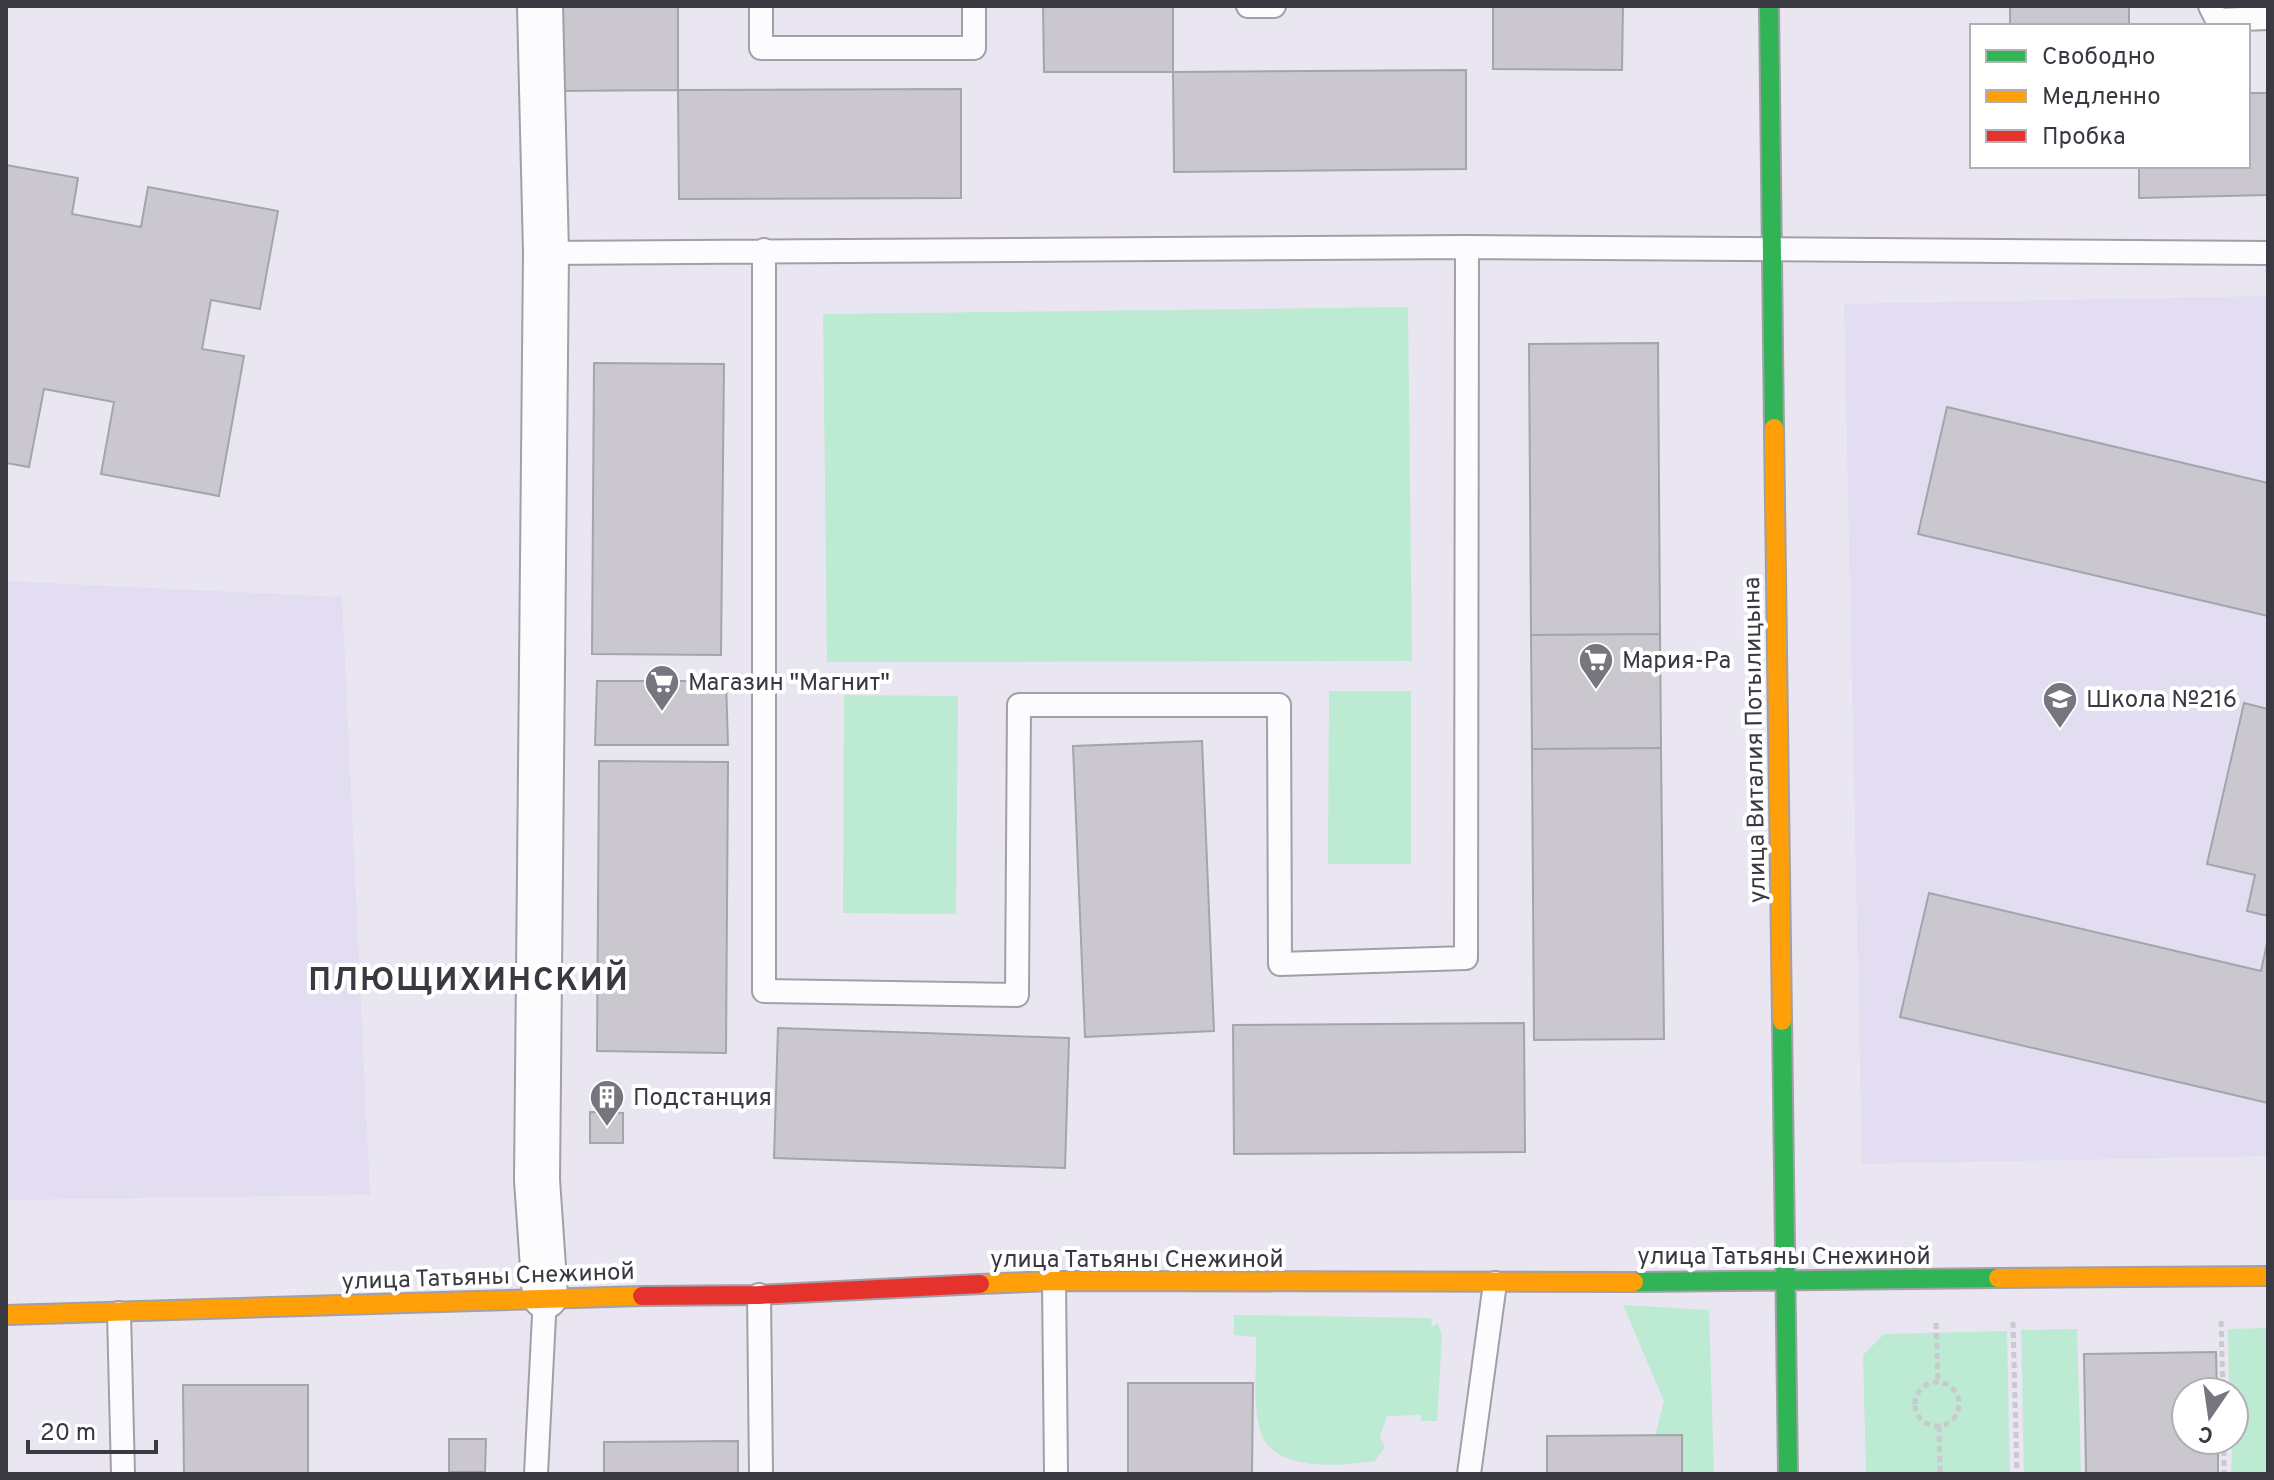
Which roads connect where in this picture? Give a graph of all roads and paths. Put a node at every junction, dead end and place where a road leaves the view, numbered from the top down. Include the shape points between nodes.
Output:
1 (540, 6) edge
2 (761, 6) edge
3 (974, 6) edge
4 (1248, 6) edge
5 (1274, 6) edge
6 (1769, 6) edge
7 (2210, 6) edge
8 (2268, 18) edge
9 (1467, 247) junction
10 (764, 250) junction
11 (1772, 251) junction
12 (546, 253) junction
13 (2268, 253) edge
14 (2268, 1276) edge
15 (1785, 1279) junction
16 (1054, 1281) junction
17 (1495, 1283) junction
18 (759, 1295) junction
19 (545, 1296) junction
20 (119, 1313) junction
21 (6, 1315) edge
22 (2221, 1318) dead end
23 (2013, 1321) dead end
24 (1936, 1322) dead end
25 (2223, 1376) edge
26 (1938, 1382) junction
27 (1939, 1426) junction
28 (123, 1474) edge
29 (536, 1474) edge
30 (761, 1474) edge
31 (1056, 1474) edge
32 (1469, 1474) edge
33 (1788, 1474) edge
34 (1940, 1474) edge
35 (2017, 1474) edge

1 - 12 street
2 - 3 lane via 761,48 974,48
4 - 5 lane
6 - 11 street, улица Виталия Потылицына
7 - 8 lane via 2217,20
9 - 10 lane
9 - 10 lane via 1466,958 1280,964 1279,705 1019,705 1017,995 764,991
9 - 11 lane
10 - 12 lane
11 - 13 lane
11 - 15 street, улица Виталия Потылицына
12 - 19 street via 537,1164
14 - 15 street, улица Татьяны Снежиной
15 - 17 street, улица Татьяны Снежиной
15 - 33 street, улица Виталия Потылицына
16 - 17 street, улица Татьяны Снежиной
16 - 18 street, улица Татьяны Снежиной
16 - 31 lane
17 - 32 lane
18 - 19 street, улица Татьяны Снежиной
18 - 30 lane
19 - 20 street, улица Татьяны Снежиной
19 - 29 lane
20 - 21 street, улица Татьяны Снежиной
20 - 28 lane
22 - 25 path
23 - 35 path
24 - 26 path
26 - 27 path via 1952,1386 1960,1400 1958,1414
26 - 27 path via 1921,1388 1915,1403 1925,1423
27 - 34 path

